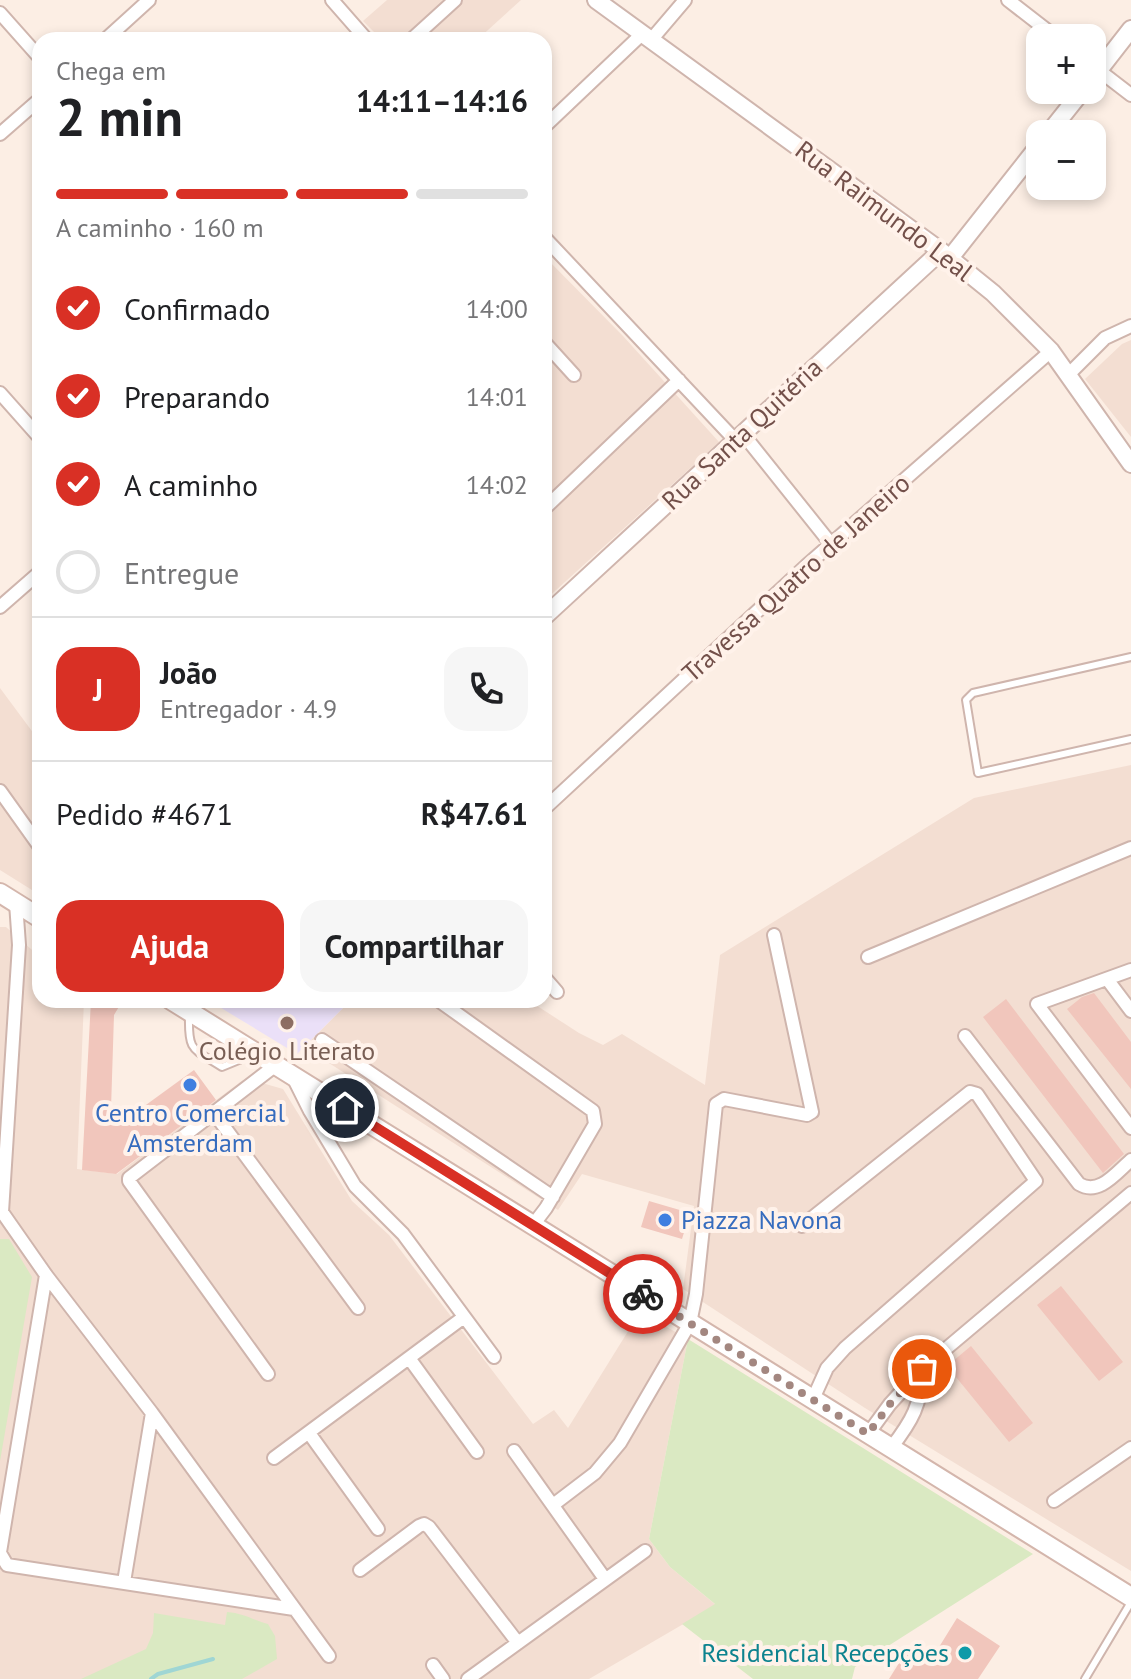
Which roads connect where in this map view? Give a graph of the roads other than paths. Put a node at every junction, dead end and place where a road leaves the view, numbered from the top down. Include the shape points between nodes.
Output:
1 (149, 0) edge
2 (332, 0) edge
3 (455, 0) edge
4 (596, 0) edge
5 (685, 0) edge
6 (1008, 0) edge
7 (0, 13) edge
8 (1039, 24) edge
9 (1131, 29) edge
10 (114, 32) edge
11 (360, 32) edge
12 (420, 32) edge
13 (646, 37) junction
14 (32, 49) edge
15 (1106, 58) edge
16 (1106, 79) edge
17 (1131, 95) edge
18 (1072, 104) edge
19 (32, 106) edge
20 (552, 120) edge
21 (1059, 120) edge
22 (0, 134) edge
23 (1026, 160) edge
24 (552, 245) edge
25 (945, 255) junction
26 (1131, 326) edge
27 (552, 351) edge
28 (1051, 351) junction
29 (1069, 374) junction
30 (574, 375) dead end
31 (679, 380) junction
32 (0, 393) edge
33 (32, 429) edge
34 (739, 437) junction
35 (1131, 464) edge
36 (552, 501) edge
37 (831, 544) junction
38 (32, 579) edge
39 (0, 607) edge
40 (552, 610) edge
41 (1131, 657) edge
42 (1131, 739) edge
43 (0, 791) edge
44 (552, 802) edge
45 (32, 836) edge
46 (1131, 848) edge
47 (8, 898) edge
48 (32, 913) edge
49 (774, 935) dead end
50 (868, 957) dead end
51 (1131, 970) edge
52 (1107, 979) junction
53 (552, 986) edge
54 (557, 992) dead end
55 (184, 1008) edge
56 (449, 1008) edge
57 (189, 1011) junction
58 (1131, 1011) edge
59 (965, 1036) dead end
60 (322, 1040) dead end
61 (252, 1050) junction
62 (284, 1070) junction
63 (214, 1113) junction
64 (1131, 1128) edge
65 (1131, 1160) edge
66 (1131, 1193) edge
67 (553, 1197) junction
68 (533, 1225) junction
69 (802, 1226) dead end
70 (46, 1275) junction
71 (358, 1308) dead end
72 (464, 1317) junction
73 (690, 1323) junction
74 (494, 1357) dead end
75 (409, 1358) junction
76 (922, 1369) junction
77 (268, 1374) dead end
78 (813, 1399) junction
79 (152, 1413) junction
80 (309, 1433) junction
81 (868, 1434) junction
82 (891, 1448) junction
83 (1131, 1448) edge
84 (514, 1451) dead end
85 (477, 1452) dead end
86 (274, 1458) dead end
87 (1054, 1501) dead end
88 (553, 1505) junction
89 (378, 1529) dead end
90 (645, 1551) dead end
91 (0, 1553) edge
92 (360, 1570) dead end
93 (605, 1579) junction
94 (124, 1582) junction
95 (1131, 1600) edge
96 (294, 1609) junction
97 (518, 1643) junction
98 (329, 1656) dead end
99 (433, 1665) dead end
100 (443, 1679) edge
101 (468, 1679) edge
102 (1085, 1679) edge

1 - 10 street
2 - 11 street
3 - 12 street
4 - 13 street, Rua Raimundo Leal
5 - 13 street
6 - 8 street
7 - 14 street
9 - 15 street
13 - 20 street
13 - 25 street, Rua Raimundo Leal
16 - 17 street
18 - 21 street
19 - 22 street
23 - 25 street, Rua Santa Quitéria
24 - 31 street
25 - 28 street, Rua Raimundo Leal via 993,293
25 - 34 street, Rua Santa Quitéria
26 - 29 street via 1105,338
27 - 30 street
28 - 29 street, Rua Raimundo Leal
28 - 37 street, Travessa Quatro de Janeiro
29 - 35 street, Rua Raimundo Leal
31 - 34 street
31 - 36 street
32 - 33 street
34 - 37 street
34 - 40 street, Rua Santa Quitéria
37 - 44 street, Travessa Quatro de Janeiro
38 - 39 street
41 - 42 lane via 973,693 966,700 978,773
43 - 45 street
46 - 50 street
47 - 48 main road
47 - 70 street via 19,945 2,1206
49 - 73 street via 812,1112 724,1099 716,1104
51 - 52 street
52 - 58 street
52 - 64 street via 1037,1004
53 - 54 street
55 - 57 main road
56 - 67 street via 593,1111 595,1124
57 - 61 main road
57 - 61 lane via 191,1047 222,1067
59 - 65 street via 1079,1184 1100,1186
60 - 67 street
61 - 62 main road
62 - 63 street
62 - 68 main road
62 - 72 street via 355,1186 403,1234
63 - 71 street
63 - 77 street via 129,1181
66 - 76 street
67 - 68 street
68 - 73 main road
69 - 78 street via 970,1092 977,1094 1036,1181 845,1348 827,1368
70 - 79 street
70 - 91 street
72 - 74 street
72 - 75 street
73 - 78 main road
73 - 88 street via 620,1443 595,1473
75 - 80 street
75 - 85 street
76 - 81 street
76 - 82 street via 922,1391 912,1421
78 - 81 main road
79 - 94 street
79 - 96 street
80 - 86 street
80 - 89 street
81 - 82 main road
82 - 95 main road
83 - 87 street
84 - 88 street
88 - 93 street
90 - 93 street
91 - 94 street via 7,1565
92 - 97 street via 424,1524
93 - 97 street
94 - 96 street
95 - 102 lane
96 - 98 street
97 - 101 street
99 - 100 street

